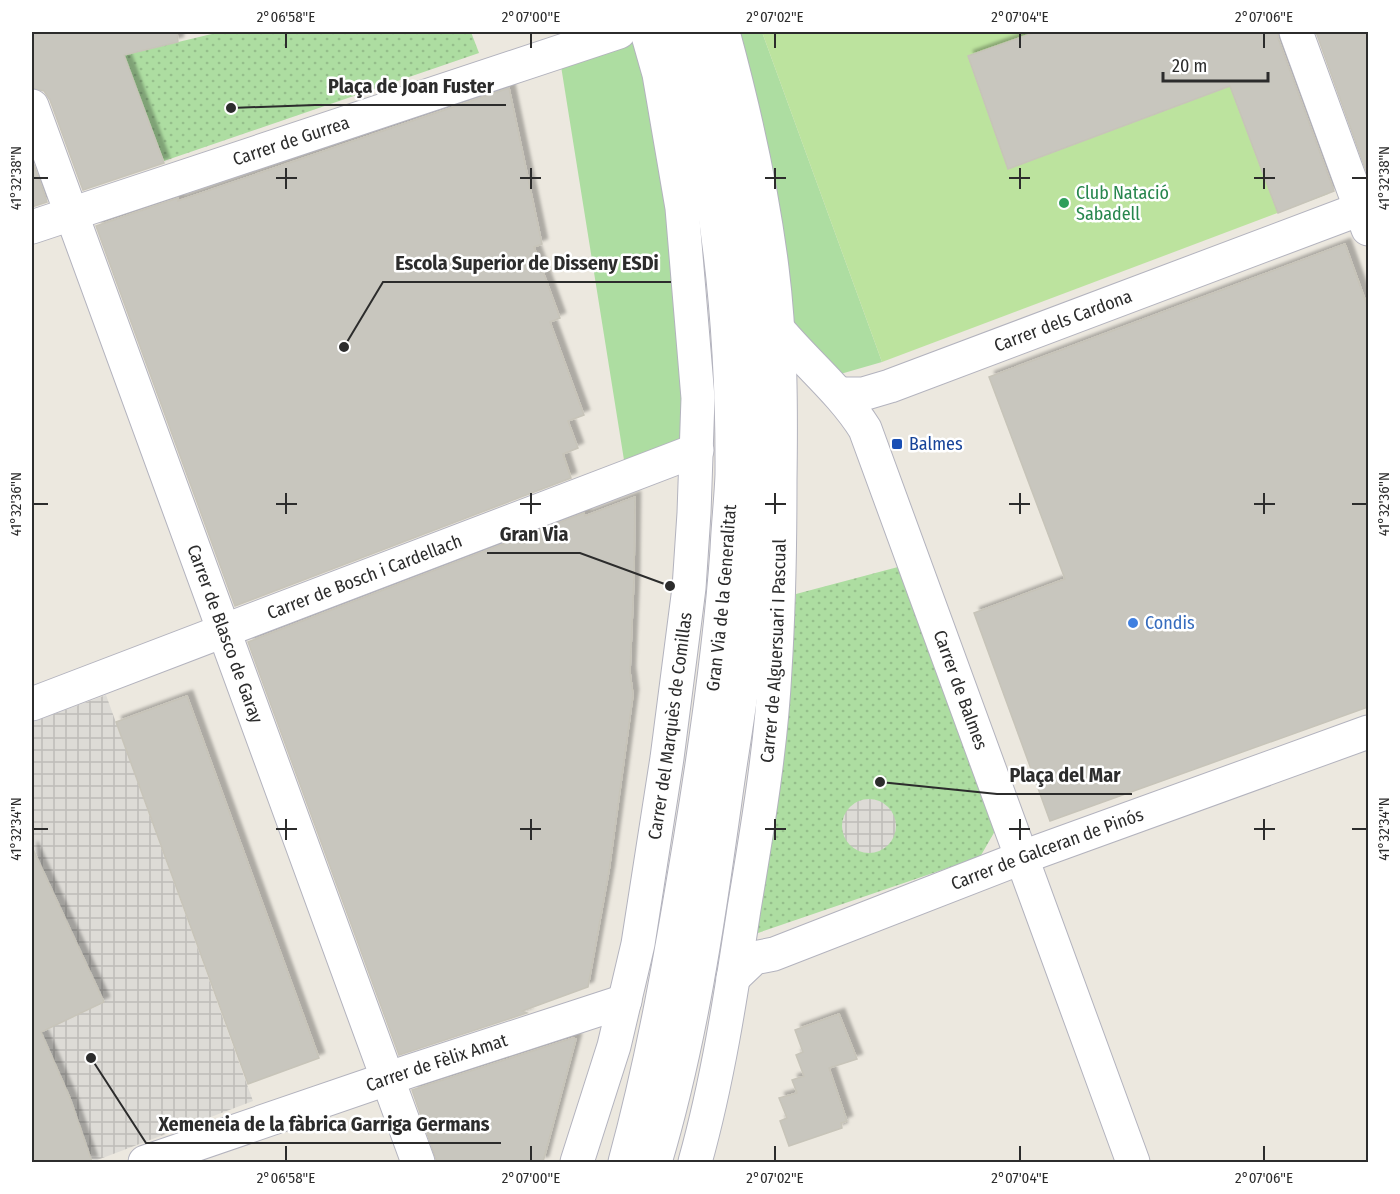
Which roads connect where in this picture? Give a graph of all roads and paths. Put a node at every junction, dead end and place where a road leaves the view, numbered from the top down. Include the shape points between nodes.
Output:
1 (619, 32) edge
2 (648, 32) edge
3 (674, 32) edge
4 (702, 32) edge
5 (723, 32) edge
6 (1296, 32) edge
7 (32, 106) edge
8 (702, 136) junction
9 (72, 213) junction
10 (1366, 215) edge
11 (32, 227) edge
12 (777, 328) junction
13 (697, 388) junction
14 (839, 394) junction
15 (697, 450) junction
16 (222, 630) junction
17 (32, 704) edge
18 (1368, 732) edge
19 (1023, 857) junction
20 (733, 978) junction
21 (625, 1001) junction
22 (386, 1079) junction
23 (145, 1162) edge
24 (418, 1162) edge
25 (577, 1162) edge
26 (625, 1162) edge
27 (655, 1162) edge
28 (695, 1162) edge
29 (1133, 1162) edge

1 - 9 street, Carrer de Gurrea
2 - 8 street
2 - 13 street, Carrer del Marquès de Comillas via 682,208
3 - 8 street, Gran Via de la Generalitat
4 - 27 street, Gran Via de la Generalitat via 745,220 756,326 754,544 748,643 712,895 689,1026
5 - 12 street, Carrer de Alguersuari I Pascual via 754,159 772,268
6 - 10 street
7 - 9 street, Carrer de Blasco de Garay
8 - 13 street
8 - 26 street, Gran Via de la Generalitat via 718,229 729,353 732,476 722,612 710,721 667,981 645,1091
9 - 11 street, Carrer de Gurrea
9 - 16 street, Carrer de Blasco de Garay
10 - 14 street, Carrer dels Cardona via 890,386 863,394
12 - 14 street
12 - 20 street, Carrer de Alguersuari I Pascual via 781,425 775,673 760,813
13 - 15 street, Carrer del Marquès de Comillas
14 - 19 street, Carrer de Balmes via 866,429
15 - 16 street, Carrer de Bosch i Cardellach
15 - 21 street, Carrer del Marquès de Comillas via 689,588 665,770 638,944
16 - 17 street, Carrer de Bosch i Cardellach
16 - 22 street, Carrer de Blasco de Garay
18 - 19 street, Carrer de Galceran de Pinós
19 - 20 street, Carrer de Galceran de Pinós via 774,954 754,958
19 - 29 street, Carrer de Balmes
20 - 28 street, Carrer de Alguersuari I Pascual
21 - 22 street, Carrer de Fèlix Amat
21 - 25 street, Carrer del Marquès de Comillas
22 - 23 street, Carrer de Fèlix Amat
22 - 24 street, Carrer de Blasco de Garay

